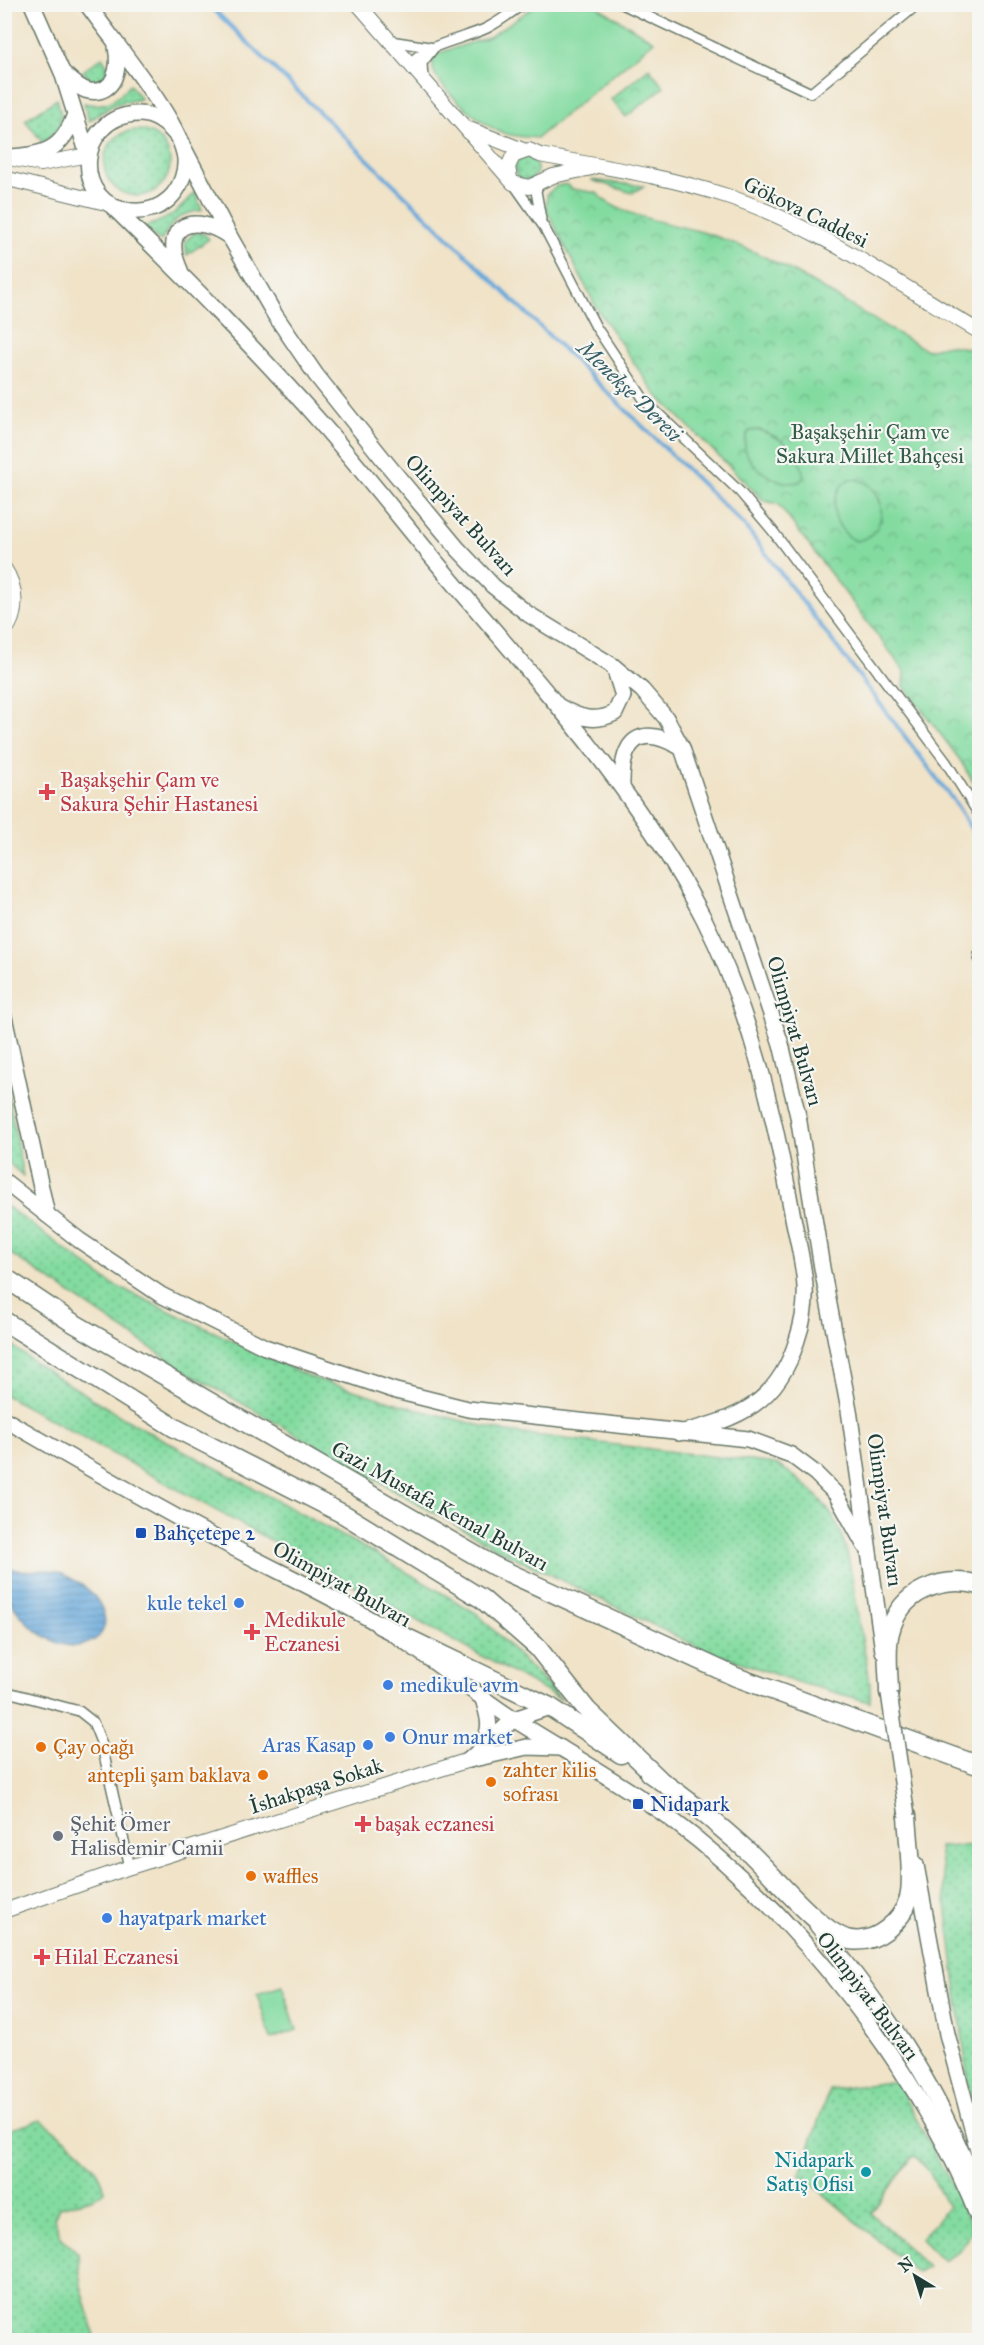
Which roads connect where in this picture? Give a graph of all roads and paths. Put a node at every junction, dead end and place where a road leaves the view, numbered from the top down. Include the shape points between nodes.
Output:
1 (32, 4) edge
2 (87, 4) edge
3 (358, 4) edge
4 (523, 4) edge
5 (622, 4) edge
6 (918, 4) edge
7 (390, 41) junction
8 (115, 44) junction
9 (434, 48) junction
10 (410, 64) junction
11 (62, 72) junction
12 (423, 81) junction
13 (75, 114) junction
14 (465, 127) junction
15 (179, 139) junction
16 (523, 150) junction
17 (88, 155) junction
18 (540, 155) junction
19 (5, 156) edge
20 (600, 167) junction
21 (4, 178) edge
22 (511, 181) junction
23 (540, 182) junction
24 (110, 204) junction
25 (544, 227) junction
26 (230, 237) junction
27 (182, 274) junction
28 (980, 332) edge
29 (4, 568) edge
30 (4, 632) edge
31 (613, 666) junction
32 (555, 704) junction
33 (682, 748) junction
34 (622, 787) junction
35 (980, 816) edge
36 (4, 1017) edge
37 (4, 1181) edge
38 (46, 1215) junction
39 (4, 1277) edge
40 (4, 1322) edge
41 (4, 1419) edge
42 (679, 1433) junction
43 (870, 1556) junction
44 (980, 1585) edge
45 (380, 1625) junction
46 (4, 1691) edge
47 (889, 1693) junction
48 (483, 1699) junction
49 (550, 1707) junction
50 (514, 1719) junction
51 (564, 1748) junction
52 (469, 1760) junction
53 (980, 1766) edge
54 (659, 1779) junction
55 (907, 1816) junction
56 (130, 1867) junction
57 (804, 1908) junction
58 (4, 1911) edge
59 (980, 2158) edge
60 (980, 2217) edge
61 (980, 2222) edge

1 - 11 main road
2 - 8 main road, Olimpiyat Bulvarı
3 - 7 street, Gökova Caddesi
4 - 9 street via 487,28
5 - 6 street via 811,93
7 - 9 street
7 - 10 street, Gökova Caddesi
8 - 11 main road via 118,70 114,81 102,90 89,91
8 - 15 main road, Olimpiyat Bulvarı
9 - 10 street via 421,51
9 - 12 street via 422,63
10 - 12 street, Gökova Caddesi
11 - 13 main road
12 - 14 street, Gökova Caddesi
13 - 17 main road
13 - 19 main road via 65,136 49,151
14 - 16 street, Gökova Caddesi
14 - 22 street, Gökova Caddesi
15 - 17 main road via 157,118 128,114 101,129
15 - 24 main road via 185,170 170,198 141,211
15 - 26 main road, Olimpiyat Bulvarı
16 - 18 street, Gökova Caddesi
16 - 22 street via 510,162
17 - 19 street via 41,164
17 - 24 main road via 92,183
18 - 20 street, Gökova Caddesi
18 - 23 street via 546,172
20 - 23 street, Gökova Caddesi
20 - 28 street, Gökova Caddesi via 667,179 766,211 812,233
21 - 24 street
22 - 23 street, Gökova Caddesi via 529,188
22 - 25 street
23 - 25 street via 536,204
24 - 27 main road
25 - 35 street via 596,327 645,401 740,492 772,530 946,762
26 - 27 main road via 207,224 192,223 180,229 173,242 174,257
26 - 31 main road, Olimpiyat Bulvarı via 287,334 458,549 493,586 528,614
27 - 32 main road via 270,366
29 - 30 street via 14,585 14,601 11,623
31 - 32 main road via 623,696 615,713 604,718 581,717
31 - 33 main road, Olimpiyat Bulvarı via 651,698
32 - 34 main road
33 - 34 main road via 649,735 634,739 623,760
33 - 43 main road, Olimpiyat Bulvarı via 791,1080 849,1410
34 - 42 main road via 689,891 734,986 772,1106 806,1289 790,1364 769,1394 720,1424
36 - 38 main road
37 - 38 main road
38 - 42 main road via 161,1295 265,1347 396,1391 468,1409
39 - 53 highway, Gazi Mustafa Kemal Bulvarı via 122,1352 494,1566 736,1677
40 - 54 highway via 175,1428 345,1515 482,1599 537,1647 587,1710
41 - 45 main road, Olimpiyat Bulvarı via 214,1538
42 - 43 main road via 748,1439 791,1455 836,1494
43 - 47 main road, Olimpiyat Bulvarı
44 - 47 highway via 963,1580 943,1582 908,1600 896,1614 889,1633
45 - 48 main road, Olimpiyat Bulvarı
45 - 49 highway
46 - 56 street via 79,1711 93,1722
47 - 55 main road, Olimpiyat Bulvarı, bridge
48 - 50 main road, Olimpiyat Bulvarı
48 - 52 main road via 490,1730
49 - 50 main road
49 - 54 highway
50 - 51 main road, Olimpiyat Bulvarı
50 - 52 main road
51 - 52 main road via 527,1747
51 - 61 main road, Olimpiyat Bulvarı via 680,1827 721,1861 816,1957 918,2100
52 - 56 street, İshakpaşa Sokak
54 - 57 highway via 751,1855
55 - 57 highway via 910,1896 901,1916 888,1929 870,1938 852,1940 836,1934
55 - 59 main road, Olimpiyat Bulvarı via 947,2034
56 - 58 street, İshakpaşa Sokak
57 - 60 main road via 880,2005 943,2109 971,2174

